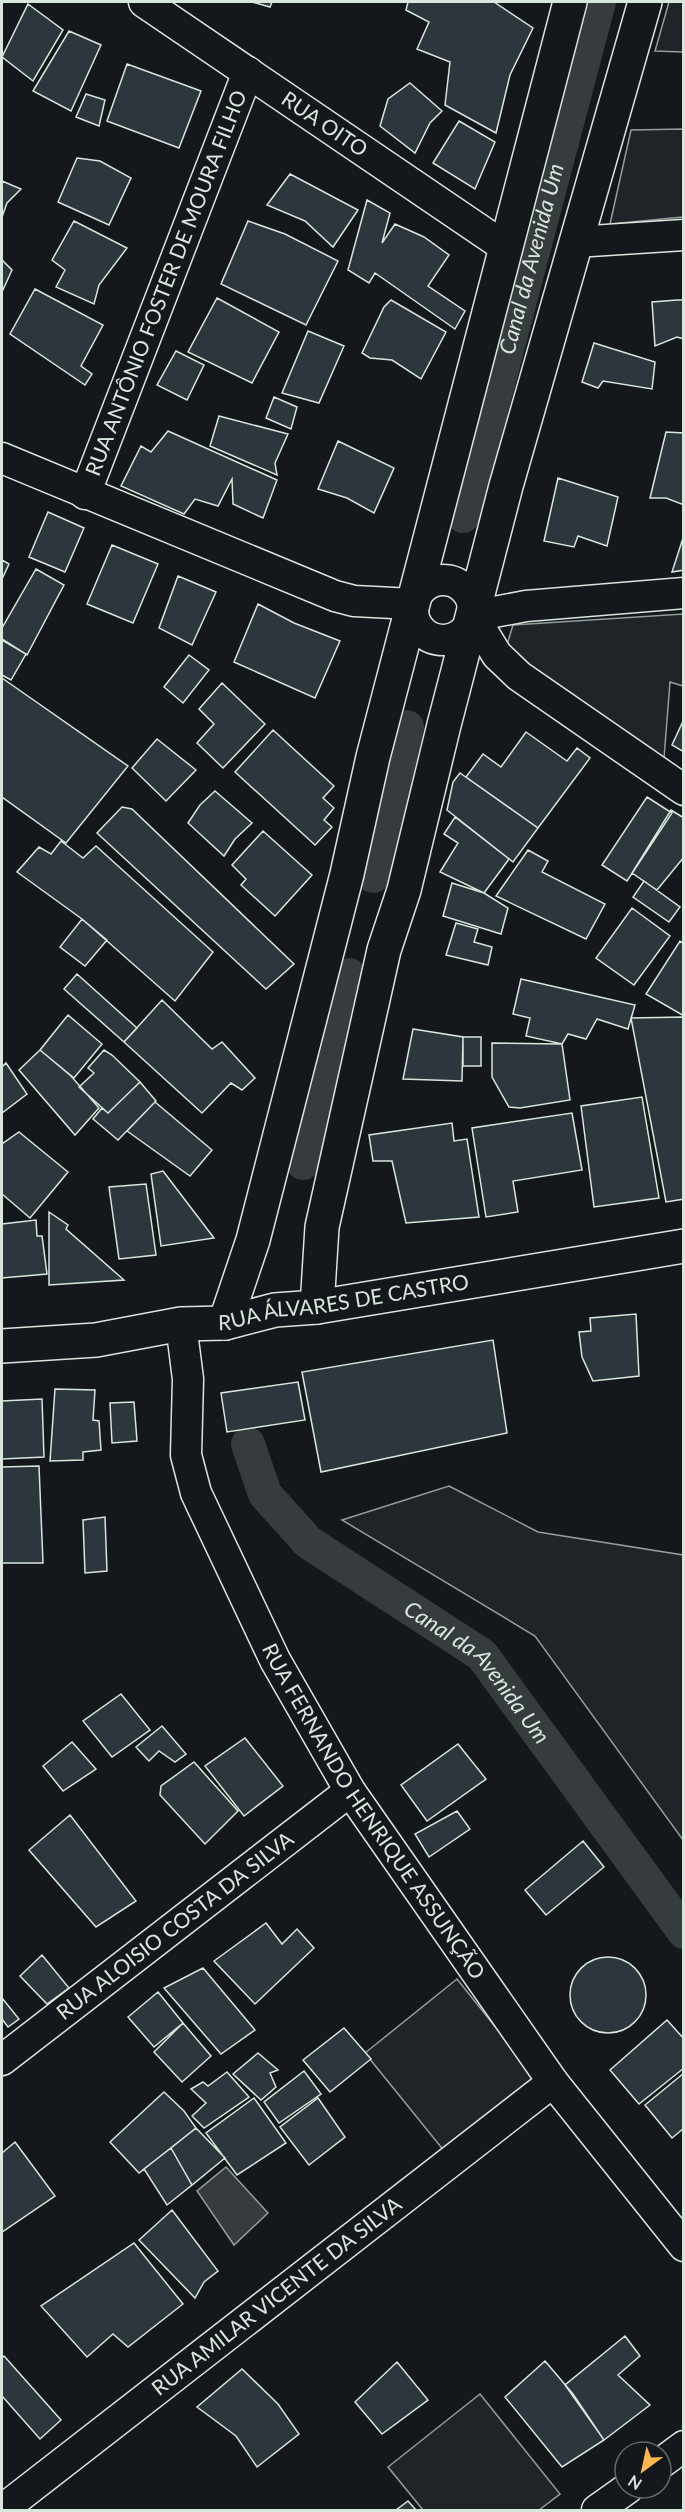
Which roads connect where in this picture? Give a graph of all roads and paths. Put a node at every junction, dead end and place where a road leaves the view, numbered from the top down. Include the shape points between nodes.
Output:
1 (144, 2) edge
2 (570, 2) edge
3 (645, 2) edge
4 (248, 72) junction
5 (684, 235) edge
6 (575, 242) junction
7 (505, 248) junction
8 (2, 458) edge
9 (85, 494) junction
10 (684, 593) edge
11 (413, 604) junction
12 (473, 616) junction
13 (684, 790) edge
14 (684, 1246) edge
15 (317, 1307) junction
16 (225, 1323) junction
17 (181, 1324) junction
18 (2, 1346) edge
19 (350, 1791) junction
20 (2, 2060) edge
21 (553, 2082) junction
22 (684, 2246) edge
23 (613, 2499) edge
24 (2, 2510) edge
25 (597, 2511) edge

1 - 4 street, RUA OITO
2 - 7 street
3 - 6 street
4 - 7 street, RUA OITO
4 - 9 street, RUA ANTÔNIO FOSTER DE MOURA FILHO
5 - 6 street
6 - 12 street
7 - 11 street
8 - 9 street
9 - 11 street via 335,596 354,601
10 - 12 street via 526,606
11 - 12 street via 421,631 438,640 464,632
11 - 12 street via 422,587 439,579 449,580 458,583 471,597
11 - 16 street via 253,1240
12 - 13 street via 497,655 519,676
12 - 15 street via 404,890 384,950 322,1227
14 - 15 street, RUA ÁLVARES DE CASTRO
15 - 16 street, RUA ÁLVARES DE CASTRO via 275,1310
16 - 17 street, RUA ÁLVARES DE CASTRO
17 - 18 street, RUA ÁLVARES DE CASTRO via 96,1340
17 - 19 street, RUA FERNANDO HENRIQUE ASSUNÇÃO via 188,1379 186,1455 196,1493 275,1660
19 - 20 street, RUA ALOISIO COSTA DA SILVA
19 - 21 street, RUA FERNANDO HENRIQUE ASSUNÇÃO
21 - 22 street, RUA FERNANDO HENRIQUE ASSUNÇÃO
21 - 24 street, RUA AMILAR VICENTE DA SILVA
23 - 25 street

